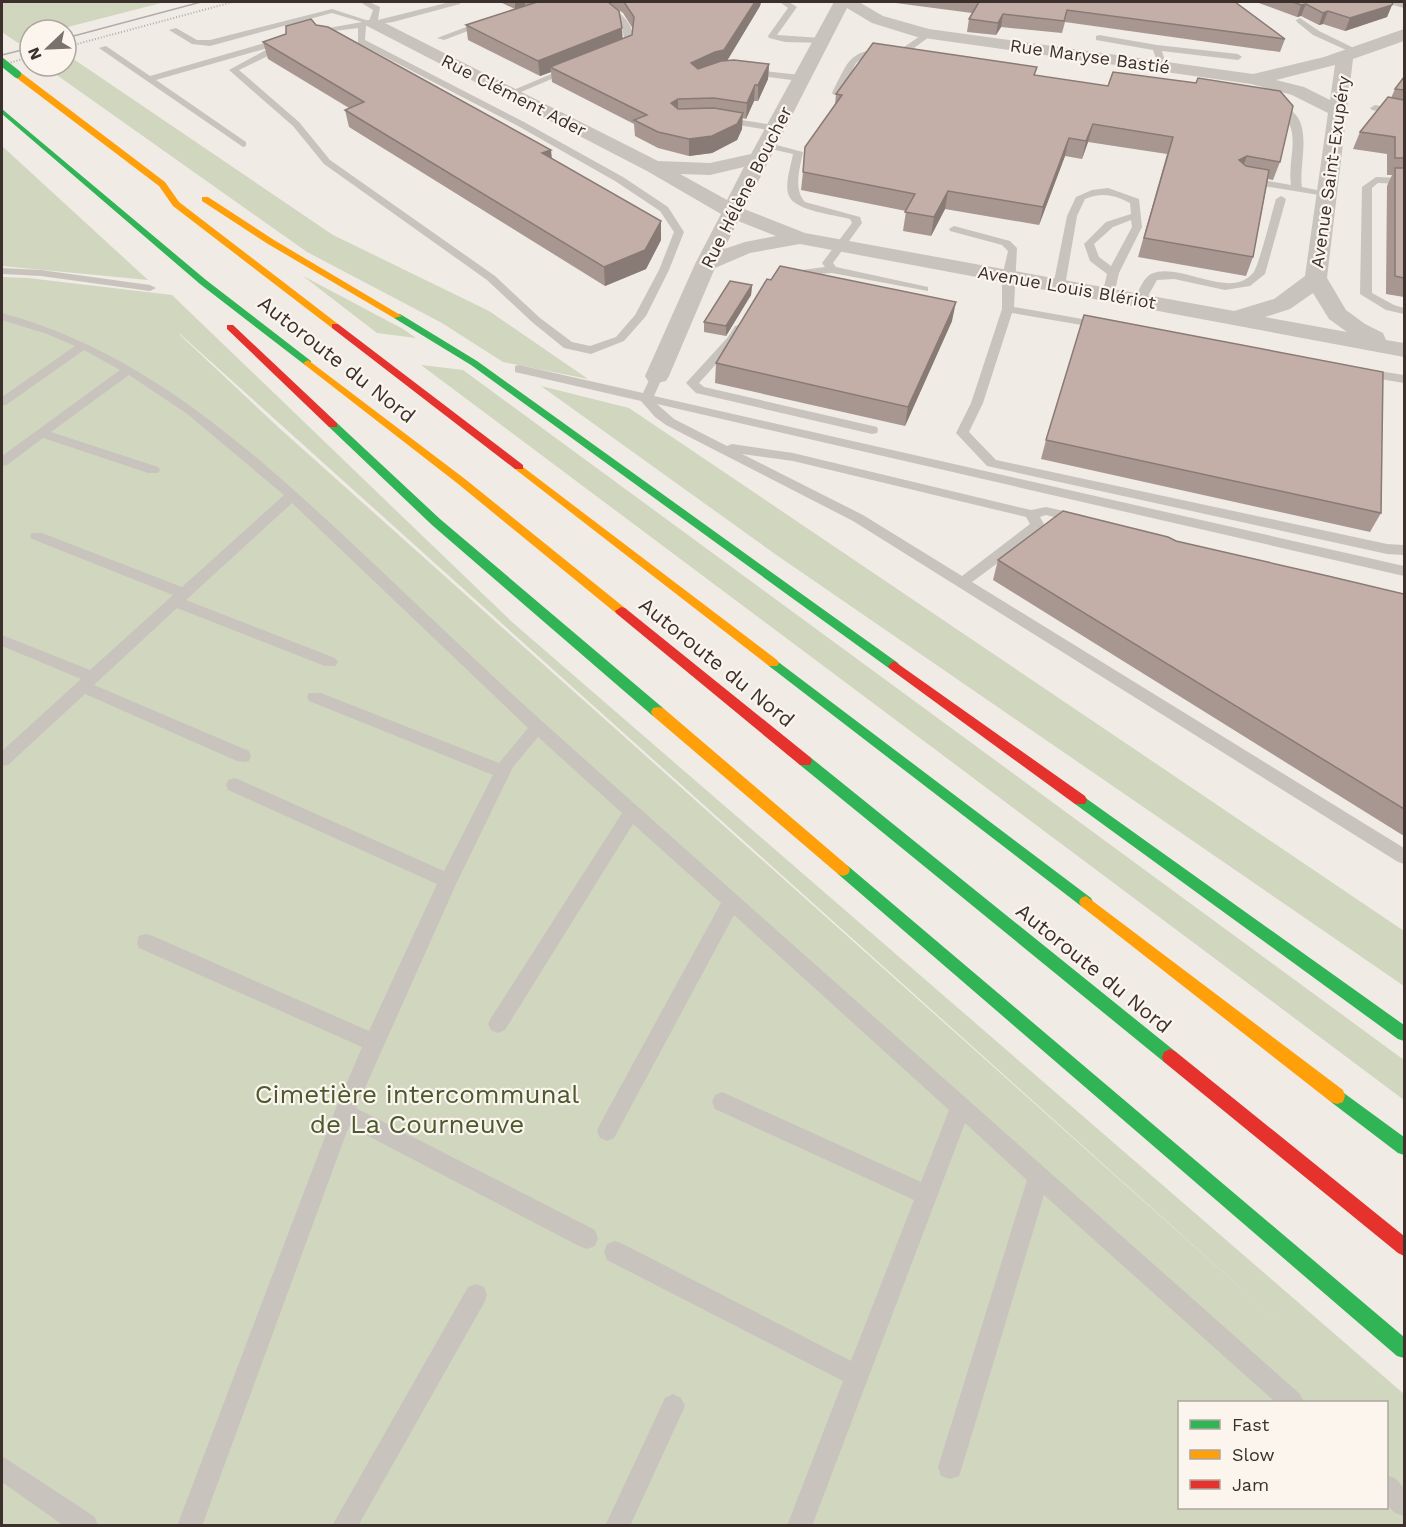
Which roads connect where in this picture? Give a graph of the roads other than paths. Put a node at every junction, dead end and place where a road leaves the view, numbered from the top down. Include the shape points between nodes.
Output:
1 (364, 2) edge
2 (457, 2) edge
3 (598, 2) edge
4 (784, 2) edge
5 (842, 2) edge
6 (850, 2) edge
7 (1399, 2) edge
8 (1404, 3) edge
9 (495, 20) edge
10 (1300, 20) edge
11 (368, 24) junction
12 (173, 30) dead end
13 (861, 33) dead end
14 (304, 34) edge
15 (929, 34) junction
16 (1403, 36) edge
17 (321, 37) edge
18 (331, 38) edge
19 (441, 38) dead end
20 (843, 38) dead end
21 (1099, 38) dead end
22 (822, 41) junction
23 (103, 48) dead end
24 (907, 49) junction
25 (917, 50) edge
26 (608, 55) edge
27 (1352, 55) junction
28 (1157, 57) junction
29 (1238, 57) dead end
30 (814, 58) junction
31 (2, 62) edge
32 (575, 67) edge
33 (734, 70) edge
34 (800, 78) junction
35 (149, 79) junction
36 (1252, 79) junction
37 (511, 93) junction
38 (837, 93) edge
39 (1375, 108) dead end
40 (2, 111) edge
41 (1287, 111) edge
42 (1338, 111) junction
43 (1404, 113) edge
44 (714, 119) edge
45 (774, 128) junction
46 (243, 144) dead end
47 (762, 152) junction
48 (654, 167) junction
49 (1240, 179) edge
50 (1404, 181) edge
51 (162, 184) junction
52 (1297, 190) junction
53 (1327, 195) junction
54 (1281, 198) dead end
55 (732, 212) junction
56 (1136, 216) junction
57 (954, 229) dead end
58 (800, 238) junction
59 (841, 246) junction
60 (706, 264) junction
61 (832, 270) junction
62 (2, 271) edge
63 (1008, 277) junction
64 (1316, 278) junction
65 (774, 280) edge
66 (203, 282) junction
67 (1110, 284) junction
68 (1059, 286) junction
69 (150, 288) dead end
70 (924, 289) dead end
71 (1140, 300) junction
72 (204, 301) dead end
73 (1008, 309) junction
74 (1404, 311) edge
75 (2, 316) edge
76 (220, 317) dead end
77 (1235, 318) junction
78 (16, 320) junction
79 (744, 321) edge
80 (1113, 328) edge
81 (2, 329) edge
82 (84, 345) junction
83 (1399, 349) edge
84 (129, 369) junction
85 (519, 369) dead end
86 (1346, 369) edge
87 (657, 376) joint
88 (1404, 380) edge
89 (646, 399) junction
90 (2, 402) edge
91 (872, 430) dead end
92 (41, 433) junction
93 (716, 446) junction
94 (2, 462) edge
95 (153, 470) dead end
96 (292, 495) junction
97 (1031, 514) junction
98 (1091, 521) edge
99 (37, 536) dead end
100 (1404, 550) edge
101 (1404, 571) edge
102 (963, 582) junction
103 (179, 598) junction
104 (2, 640) edge
105 (330, 662) dead end
106 (87, 682) junction
107 (315, 697) dead end
108 (538, 727) junction
109 (243, 756) dead end
110 (2, 760) edge
111 (503, 772) junction
112 (234, 785) dead end
113 (632, 811) junction
114 (1404, 857) edge
115 (448, 881) junction
116 (732, 900) junction
117 (146, 942) dead end
118 (498, 1024) dead end
119 (1404, 1034) edge
120 (374, 1043) junction
121 (722, 1102) dead end
122 (961, 1106) junction
123 (344, 1113) junction
124 (607, 1131) dead end
125 (1404, 1147) edge
126 (1039, 1176) junction
127 (926, 1195) junction
128 (586, 1238) dead end
129 (1404, 1247) edge
130 (615, 1252) dead end
131 (476, 1295) dead end
132 (1404, 1349) edge
133 (857, 1376) junction
134 (1291, 1401) edge
135 (673, 1406) dead end
136 (2, 1467) edge
137 (950, 1467) dead end
138 (1388, 1489) edge
139 (1404, 1504) edge
140 (86, 1526) edge
141 (189, 1526) edge
142 (344, 1526) edge
143 (617, 1526) edge
144 (799, 1526) edge

1 - 11 lane via 377,9
2 - 11 lane
3 - 26 lane via 622,17 631,35 629,46
4 - 22 lane via 793,7 772,36
5 - 22 street, Rue Hélène Boucher
6 - 15 street, Rue Maryse Bastié via 872,19
7 - 8 street
9 - 19 lane
10 - 27 lane
11 - 12 lane via 332,11 210,43 195,42
11 - 14 lane
11 - 35 lane via 356,40 573,153 664,209 679,232 640,316 620,339 591,350 568,345 490,278 327,162 315,142 233,70 286,44
11 - 37 street, Rue Clément Ader
13 - 15 street, Rue Maryse Bastié
15 - 24 lane
15 - 28 street, Rue Maryse Bastié
16 - 27 street, Avenue Saint-Exupéry
17 - 18 lane
20 - 30 street
21 - 28 lane via 1145,44
22 - 30 street, Rue Hélène Boucher
23 - 35 lane
24 - 25 lane
24 - 38 lane via 863,52 852,62
27 - 36 street, Rue Maryse Bastié
27 - 42 street, Avenue Saint-Exupéry
28 - 29 lane
28 - 36 street, Rue Maryse Bastié
30 - 34 street, Rue Hélène Boucher
31 - 51 highway, Autoroute du Nord, bridge
32 - 37 lane
33 - 34 lane
34 - 45 street, Rue Hélène Boucher
35 - 46 lane
36 - 42 street, Rue Maryse Bastié via 1298,91
37 - 48 street, Rue Clément Ader
39 - 43 lane
40 - 66 highway, Autoroute du Nord
41 - 52 lane via 1294,118 1299,140
42 - 53 street, Avenue Saint-Exupéry
44 - 45 lane
45 - 47 street, Rue Hélène Boucher
47 - 48 street, Rue Clément Ader via 710,169
47 - 55 street, Rue Hélène Boucher
47 - 59 lane via 798,152 793,183 794,196 801,204 855,217 857,223
48 - 55 street, Rue Clément Ader
49 - 52 lane
50 - 74 lane via 1376,180 1367,187 1366,294
51 - 119 highway via 189,190 295,259 420,328 474,363
51 - 125 highway, Autoroute du Nord via 176,204
52 - 53 lane
53 - 64 street, Avenue Saint-Exupéry
54 - 71 lane via 1259,274 1246,284 1225,287 1174,276 1154,277
55 - 58 street, Avenue Louis Blériot
55 - 60 street, Rue Hélène Boucher
56 - 67 lane via 1137,227
56 - 67 lane via 1116,220 1089,244
56 - 68 lane via 1136,201 1116,192 1095,190 1081,197 1072,216
57 - 63 lane via 1006,243 1013,250
58 - 59 street, Avenue Louis Blériot
58 - 60 street via 745,248
59 - 61 lane via 827,263
59 - 63 street, Avenue Louis Blériot
60 - 87 street, Rue Hélène Boucher
61 - 65 lane via 791,273
61 - 70 lane
62 - 69 lane
63 - 68 street, Avenue Louis Blériot
63 - 73 lane
64 - 77 street, Avenue Saint-Exupéry via 1277,308
64 - 83 street, Avenue Saint-Exupéry via 1337,314 1357,329
66 - 72 highway
66 - 129 highway, Autoroute du Nord via 461,481
67 - 68 street, Avenue Louis Blériot
67 - 71 street, Avenue Louis Blériot
71 - 77 street, Avenue Louis Blériot
73 - 80 lane
73 - 100 lane via 977,403 962,433 992,462
75 - 78 lane
76 - 132 highway via 445,529
77 - 83 street, Avenue Louis Blériot
78 - 81 lane
78 - 82 lane
79 - 91 lane via 733,339 692,383 700,390
82 - 84 lane
82 - 90 lane
84 - 92 lane
84 - 96 lane via 178,403
85 - 89 lane
86 - 88 lane
87 - 89 lane
89 - 93 lane via 670,422
89 - 101 lane
92 - 94 lane
92 - 95 lane
93 - 97 lane via 793,457
93 - 102 lane via 858,518
96 - 103 lane
96 - 108 lane
97 - 98 lane via 1046,511
97 - 102 lane via 1037,524 1032,531
99 - 103 lane
102 - 114 lane
103 - 105 lane
103 - 106 lane
104 - 106 lane
106 - 109 lane
106 - 110 lane
107 - 111 lane
108 - 111 lane
108 - 113 lane
111 - 115 lane
112 - 115 lane
113 - 116 lane
113 - 118 lane
115 - 120 lane
116 - 122 lane
116 - 124 lane
117 - 120 lane
120 - 123 lane
121 - 127 lane
122 - 126 lane
122 - 127 lane
123 - 128 lane
123 - 141 lane
126 - 134 lane
126 - 137 lane
127 - 133 lane
130 - 133 lane
131 - 142 lane
133 - 144 lane
135 - 143 lane
136 - 140 lane
138 - 139 lane

